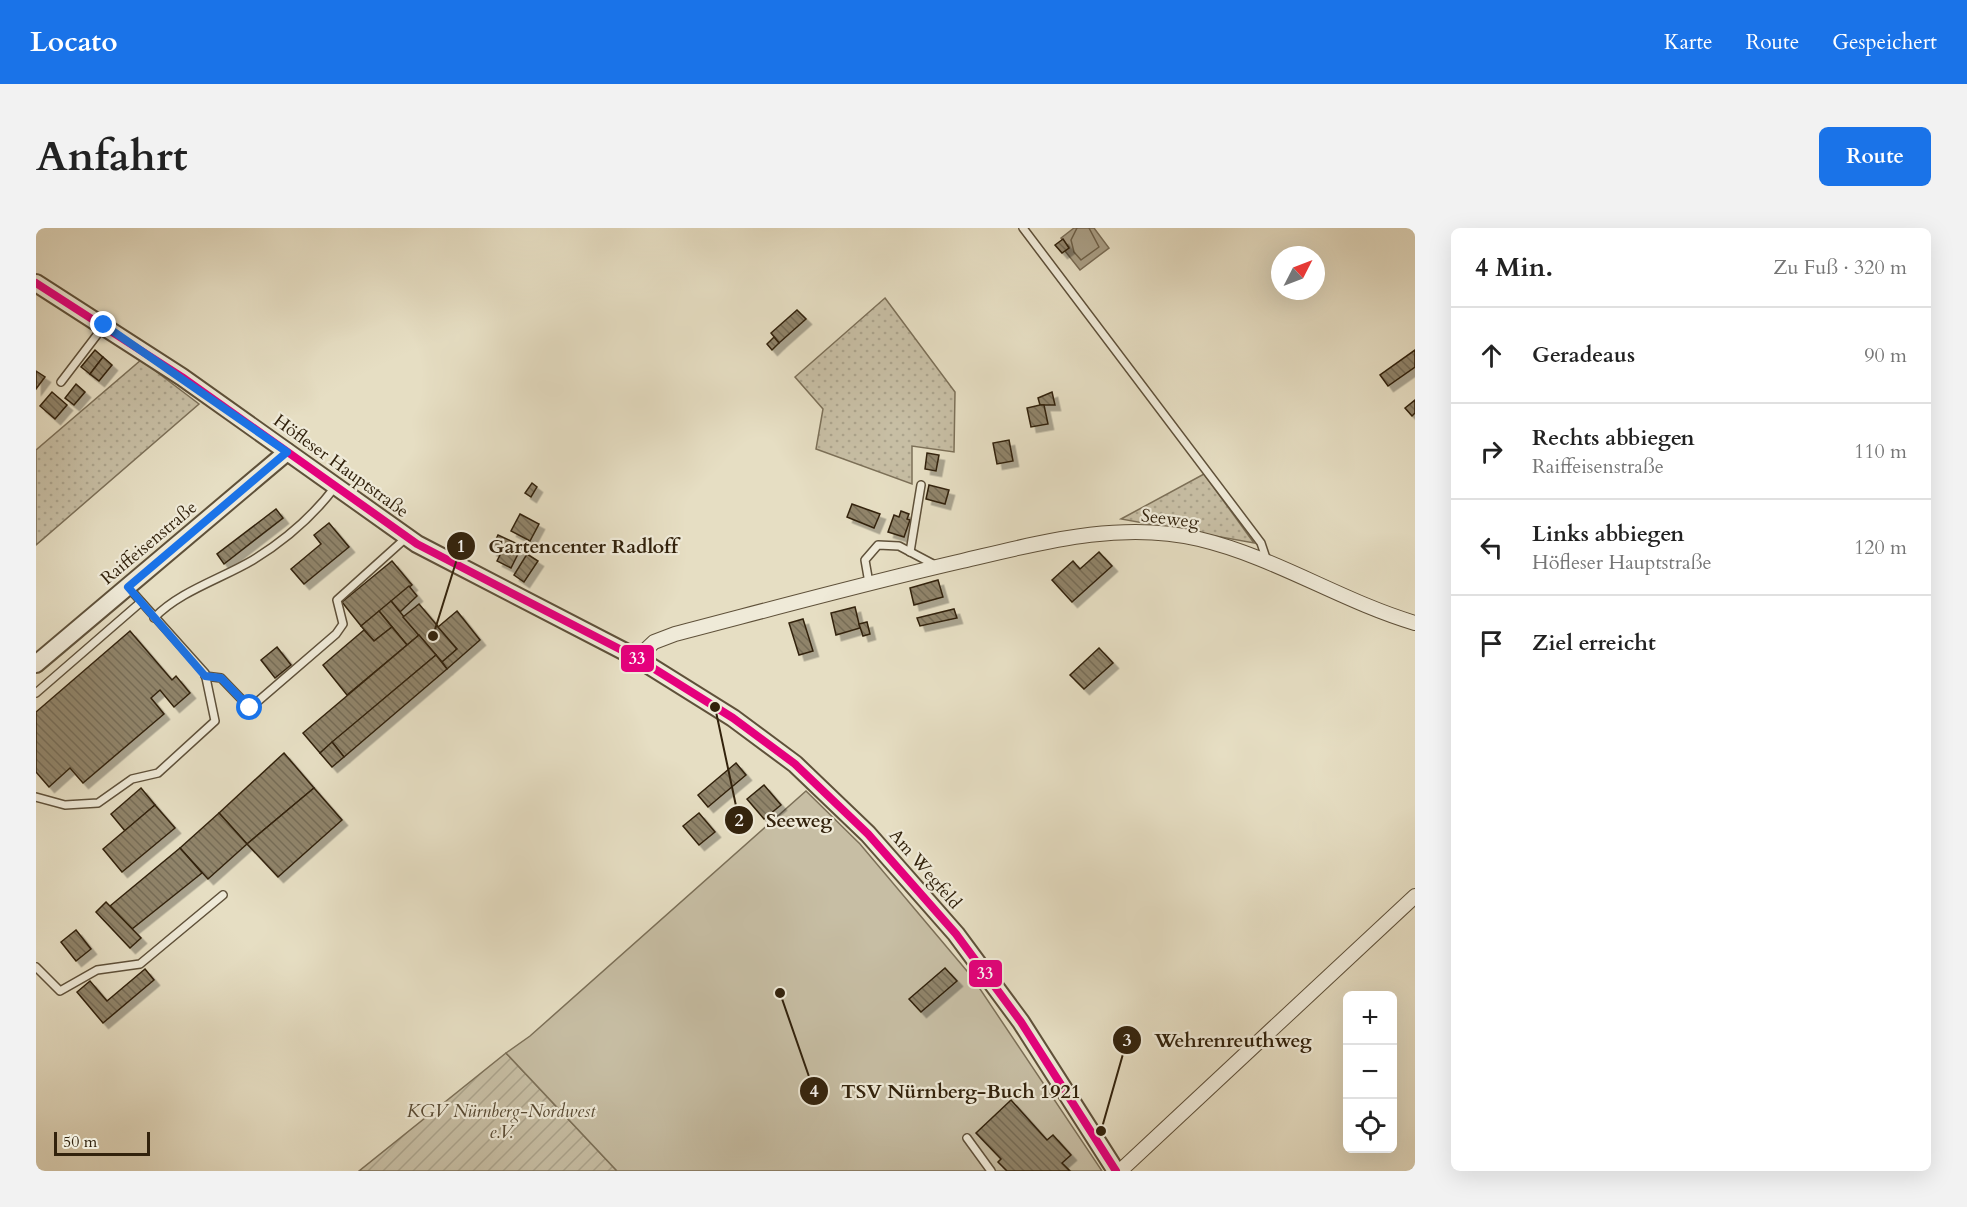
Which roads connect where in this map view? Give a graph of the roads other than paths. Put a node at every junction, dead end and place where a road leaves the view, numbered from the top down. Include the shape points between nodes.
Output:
1 (1023, 228) edge
2 (36, 283) edge
3 (104, 325) junction
4 (61, 382) dead end
5 (287, 452) junction
6 (921, 486) dead end
7 (335, 487) junction
8 (407, 537) junction
9 (910, 552) junction
10 (1267, 561) junction
11 (937, 566) junction
12 (870, 583) junction
13 (128, 587) junction
14 (141, 602) junction
15 (154, 618) junction
16 (1415, 623) edge
17 (637, 658) junction
18 (36, 664) edge
19 (205, 676) junction
20 (36, 693) edge
21 (36, 796) edge
22 (223, 895) dead end
23 (1415, 896) edge
24 (36, 967) edge
25 (967, 1138) dead end
26 (992, 1171) edge
27 (1116, 1171) edge
28 (1120, 1171) edge

1 - 10 lane via 1261,543
2 - 3 street, Höfleser Hauptstraße
3 - 4 lane
3 - 5 street, Höfleser Hauptstraße
5 - 7 street, Höfleser Hauptstraße
5 - 13 street, Raiffeisenstraße
6 - 9 lane
7 - 8 street, Höfleser Hauptstraße
7 - 15 lane via 297,528 254,560 166,605
8 - 17 street, Höfleser Hauptstraße
8 - 19 lane via 337,600 343,624 336,634 250,708 221,678
9 - 11 lane
9 - 12 lane via 899,546 878,545 865,560
10 - 11 street, Seeweg via 1198,539 1126,532 1052,540
10 - 16 street, Seeweg via 1370,608
11 - 12 street, Seeweg
12 - 17 street, Seeweg via 675,634 654,642
13 - 14 lane
13 - 18 street, Raiffeisenstraße
14 - 15 lane
14 - 20 lane
15 - 19 lane
17 - 27 street, Am Wegfeld via 776,748 880,846 1003,996
19 - 21 lane via 215,721 158,773 132,779 98,803 65,805
22 - 24 lane via 140,964 97,970 60,991
23 - 28 street
25 - 26 lane

